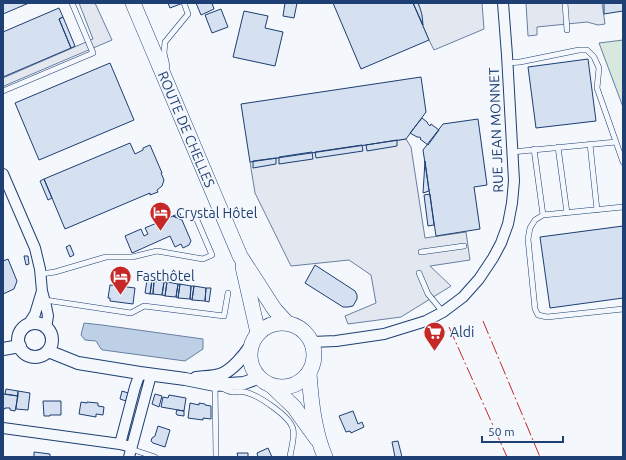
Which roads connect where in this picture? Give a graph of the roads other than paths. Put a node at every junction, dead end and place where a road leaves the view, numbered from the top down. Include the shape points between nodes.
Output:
1 (72, 3) edge
2 (133, 3) edge
3 (184, 3) edge
4 (503, 3) edge
5 (565, 3) edge
6 (567, 30) dead end
7 (508, 63) junction
8 (3, 92) edge
9 (178, 112) junction
10 (616, 142) junction
11 (590, 144) junction
12 (558, 147) junction
13 (534, 150) junction
14 (512, 152) junction
15 (623, 162) edge
16 (3, 174) edge
17 (623, 208) edge
18 (597, 210) junction
19 (567, 213) junction
20 (543, 216) junction
21 (197, 220) dead end
22 (464, 246) dead end
23 (421, 252) dead end
24 (240, 256) junction
25 (419, 273) dead end
26 (41, 274) junction
27 (228, 294) dead end
28 (43, 296) junction
29 (623, 309) edge
30 (443, 312) junction
31 (287, 323) junction
32 (28, 325) junction
33 (46, 328) junction
34 (258, 333) junction
35 (312, 342) junction
36 (20, 346) junction
37 (250, 348) junction
38 (3, 349) edge
39 (48, 350) junction
40 (309, 373) junction
41 (145, 374) junction
42 (258, 378) junction
43 (184, 379) junction
44 (215, 385) junction
45 (272, 386) junction
46 (3, 428) edge
47 (320, 443) junction
48 (120, 444) junction
49 (130, 451) edge
50 (149, 456) edge
51 (156, 457) edge
52 (216, 457) edge
53 (290, 457) edge
54 (325, 457) edge

1 - 8 lane via 93,53
2 - 9 main road, ROUTE DE CHELLES
3 - 9 lane via 188,14 165,42 164,53
4 - 7 street, RUE JEAN MONNET
5 - 6 lane
7 - 10 lane via 587,50 599,68 597,88
7 - 14 street, RUE JEAN MONNET
9 - 24 main road, ROUTE DE CHELLES
10 - 11 lane
10 - 15 lane
11 - 12 lane
11 - 18 lane
12 - 13 lane
12 - 19 lane
13 - 14 lane
13 - 20 lane
14 - 30 street, RUE JEAN MONNET via 512,203 501,243 479,280 463,297
16 - 26 street via 35,248
17 - 18 lane
18 - 19 lane
19 - 20 lane
20 - 29 lane via 535,220 528,239 535,309 538,315 547,317
21 - 26 lane via 212,255 203,259 157,251 132,257 106,257
22 - 23 lane
24 - 31 main road via 275,310
24 - 34 main road
25 - 30 lane via 428,294
26 - 28 street
27 - 28 lane via 224,316 144,306 131,313
28 - 32 street
28 - 33 street via 48,316
30 - 35 street, RUE JEAN MONNET via 426,322 384,334
31 - 34 main road via 271,324
31 - 35 main road via 302,329
32 - 33 street via 38,324
32 - 36 street via 19,336
33 - 39 street via 50,331 52,341
34 - 37 main road
35 - 40 main road via 314,363
36 - 38 street
36 - 39 street via 30,356 40,356
37 - 42 main road via 250,364
37 - 43 street via 242,359 222,374
39 - 41 street via 78,363
40 - 45 main road via 293,386
40 - 47 main road via 311,401
41 - 43 street
41 - 48 street via 135,387
41 - 49 street
42 - 44 street via 244,383
42 - 45 main road
43 - 44 street
44 - 52 lane
44 - 53 lane via 257,398 271,405 285,418 291,424 294,435
45 - 47 main road via 294,407
46 - 48 street
47 - 54 main road
48 - 49 street
49 - 50 lane
50 - 51 lane

